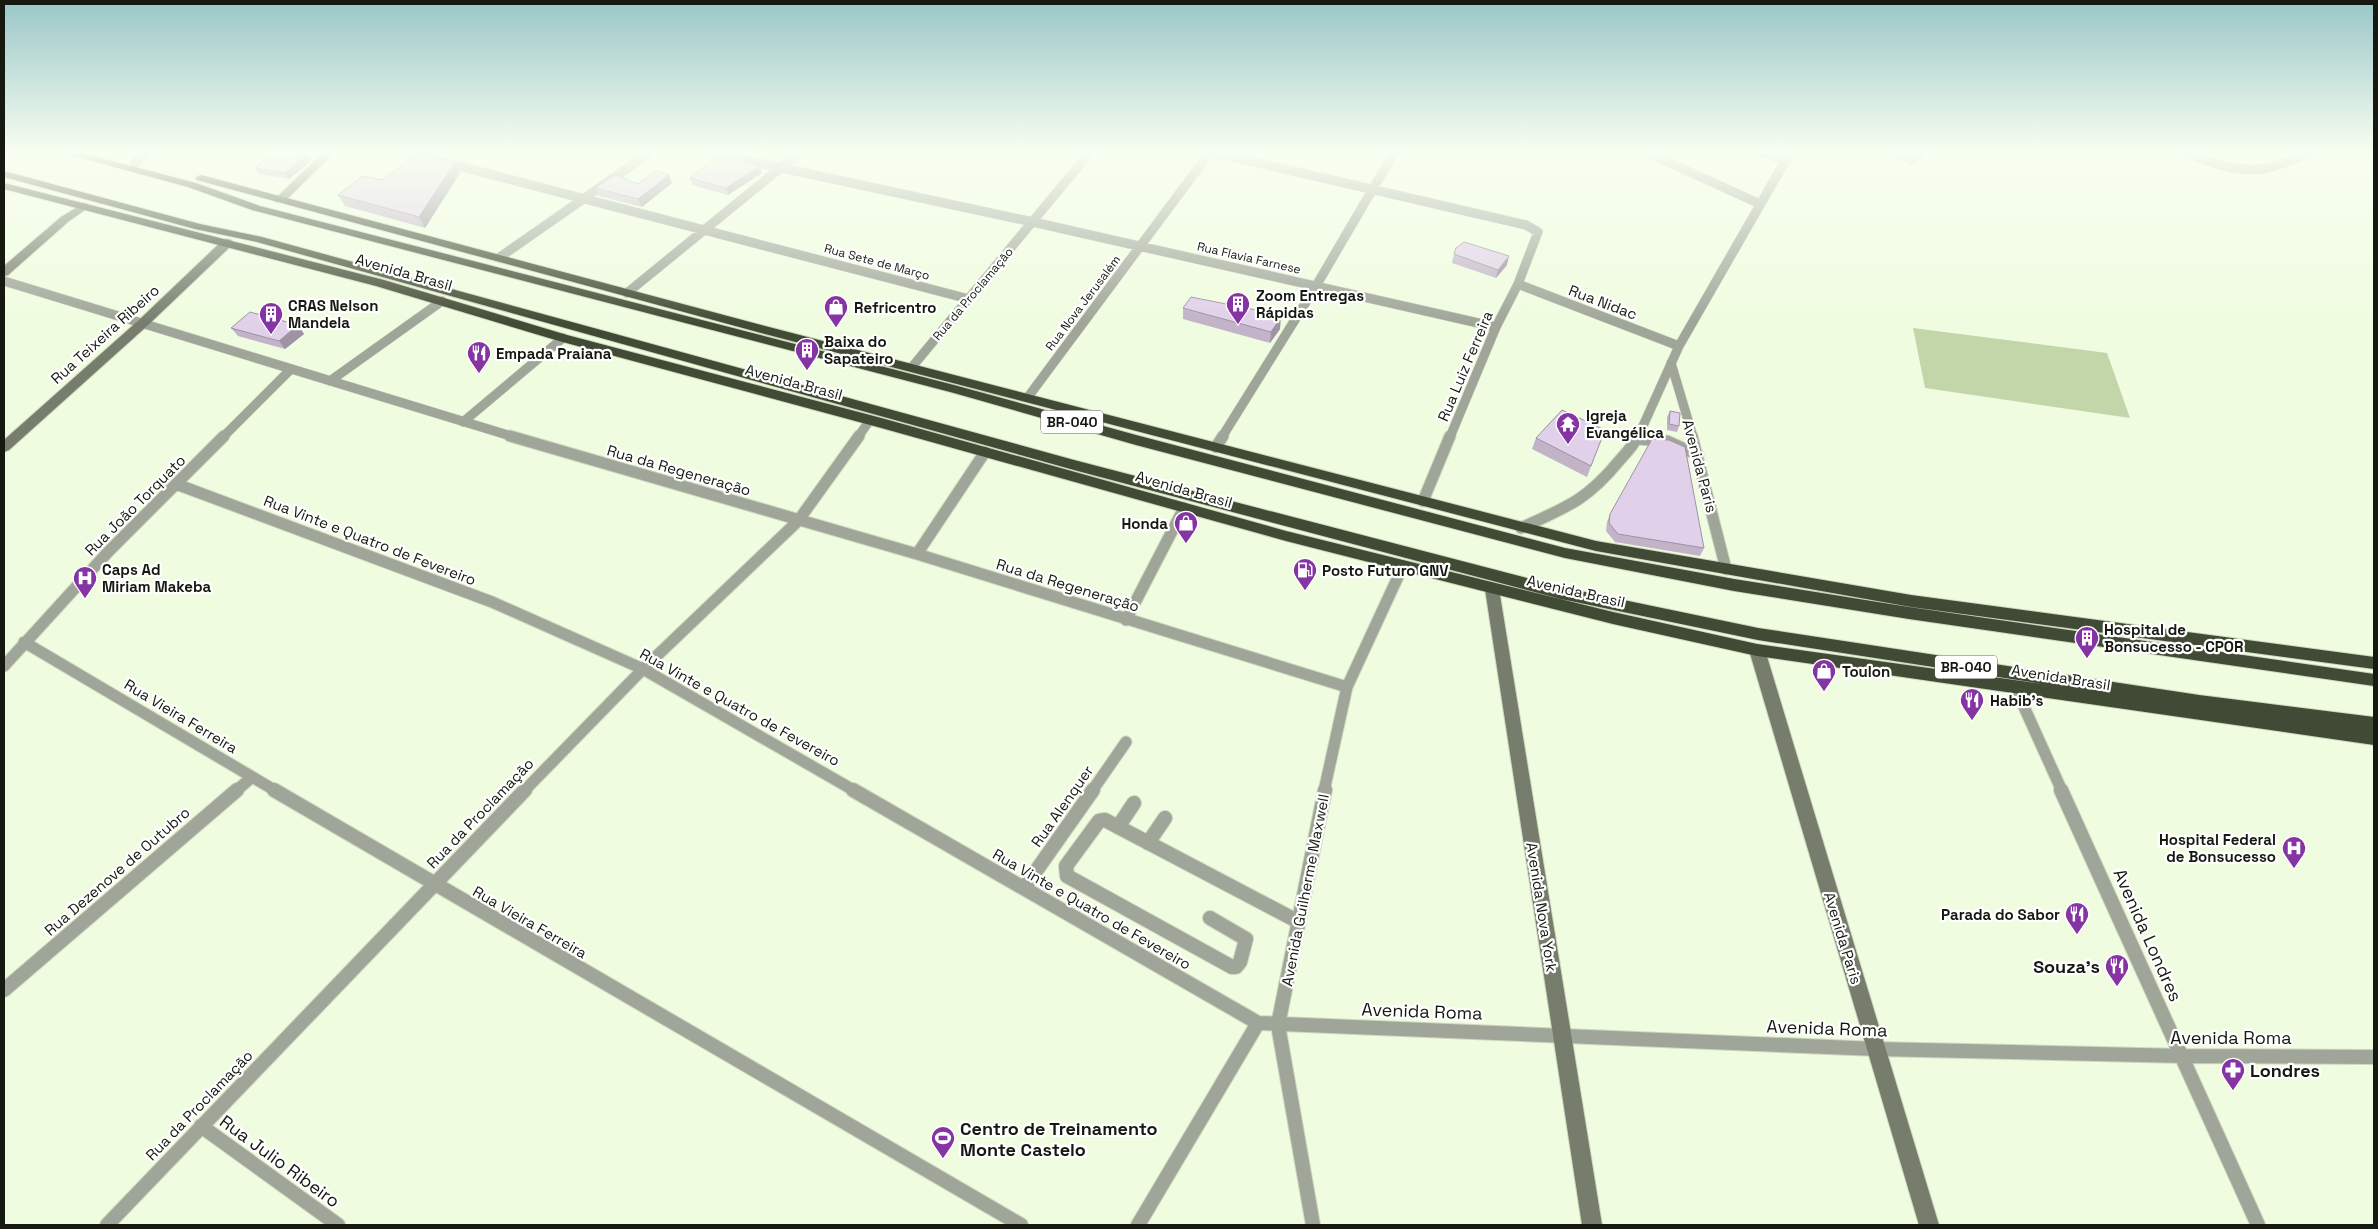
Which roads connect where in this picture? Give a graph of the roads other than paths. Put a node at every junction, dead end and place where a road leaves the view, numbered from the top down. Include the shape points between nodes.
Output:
1 (81, 208) edge
2 (92, 208) edge
3 (130, 208) edge
4 (257, 208) edge
5 (312, 208) edge
6 (571, 208) edge
7 (620, 208) edge
8 (729, 208) edge
9 (969, 208) edge
10 (1044, 208) edge
11 (1169, 208) edge
12 (1362, 208) edge
13 (1455, 208) edge
14 (1757, 208) edge
15 (1033, 222) junction
16 (702, 230) junction
17 (435, 240) junction
18 (227, 243) junction
19 (1141, 247) junction
20 (500, 257) junction
21 (495, 270) junction
22 (4, 272) edge
23 (4, 281) edge
24 (380, 283) junction
25 (1518, 284) junction
26 (1316, 286) junction
27 (627, 293) junction
28 (969, 299) junction
29 (442, 301) junction
30 (143, 323) junction
31 (1496, 328) junction
32 (564, 338) junction
33 (1678, 346) junction
34 (1671, 363) junction
35 (715, 366) junction
36 (912, 367) junction
37 (291, 369) junction
38 (330, 381) junction
39 (1028, 397) junction
40 (870, 420) junction
41 (463, 422) junction
42 (1637, 439) junction
43 (4, 447) edge
44 (1216, 447) junction
45 (985, 452) junction
46 (1698, 455) junction
47 (176, 484) junction
48 (1336, 494) junction
49 (1423, 501) junction
50 (1184, 508) junction
51 (1233, 508) junction
52 (798, 521) junction
53 (1521, 528) junction
54 (917, 554) junction
55 (1403, 566) junction
56 (1726, 569) junction
57 (1492, 589) junction
58 (1126, 620) junction
59 (24, 642) junction
60 (1757, 650) junction
61 (2374, 663) edge
62 (4, 666) edge
63 (643, 669) junction
64 (2374, 680) edge
65 (1347, 687) junction
66 (2015, 687) junction
67 (2374, 724) edge
68 (2374, 738) edge
69 (1126, 742) dead end
70 (252, 777) junction
71 (1134, 803) dead end
72 (1164, 818) dead end
73 (1118, 826) junction
74 (1148, 843) junction
75 (433, 884) junction
76 (1024, 888) junction
77 (1210, 918) dead end
78 (1299, 922) junction
79 (4, 990) edge
80 (1258, 1023) junction
81 (1278, 1025) junction
82 (1562, 1036) junction
83 (1876, 1048) junction
84 (2183, 1056) junction
85 (2374, 1057) edge
86 (201, 1126) junction
87 (107, 1225) edge
88 (338, 1225) edge
89 (1021, 1225) edge
90 (1138, 1225) edge
91 (1313, 1225) edge
92 (1592, 1225) edge
93 (1929, 1225) edge
94 (2258, 1225) edge

1 - 22 main road
2 - 18 highway, Avenida Brasil
3 - 35 highway, Avenida Brasil / BR-040 via 258,239
4 - 21 highway, Avenida Brasil / BR-040
5 - 17 highway
6 - 20 street
7 - 16 street, Rua Sete de Março
8 - 16 street
9 - 15 street, Rua Flavia Farnese
10 - 15 street, Rua da Proclamação
11 - 19 street, Rua Nova Jerusalém
12 - 26 street
13 - 25 street, Rua Luiz Ferreira via 1526,225 1538,232
14 - 33 street
15 - 19 street, Rua Flavia Farnese
15 - 28 street, Rua da Proclamação
16 - 27 street
16 - 28 street, Rua Sete de Março
17 - 20 highway
17 - 21 highway
18 - 24 highway, Avenida Brasil
18 - 30 main road, Rua Teixeira Ribeiro
19 - 26 street, Rua Flavia Farnese
19 - 39 street, Rua Nova Jerusalém
20 - 27 highway
21 - 48 highway, Avenida Brasil / BR-040 via 954,389
23 - 30 street, Rua da Regeneração
24 - 29 highway, Avenida Brasil
24 - 35 highway via 423,291 684,362
25 - 31 street, Rua Luiz Ferreira
25 - 33 street, Rua Nidac
26 - 31 street, Rua Flavia Farnese
26 - 44 street
27 - 36 highway
28 - 36 street, Rua da Proclamação
29 - 32 highway, Avenida Brasil
29 - 38 street
30 - 37 street, Rua da Regeneração
30 - 43 main road, Rua Teixeira Ribeiro
31 - 49 street, Rua Luiz Ferreira
32 - 40 highway, Avenida Brasil
32 - 41 street
33 - 34 street
34 - 42 street
34 - 46 street, Avenida Paris
35 - 51 highway, Avenida Brasil / BR-040
36 - 39 highway
37 - 38 street, Rua da Regeneração
37 - 47 street, Rua João Torquato
38 - 41 street, Rua da Regeneração
39 - 44 highway
40 - 45 highway, Avenida Brasil
40 - 52 street, Rua da Proclamação
41 - 52 street, Rua da Regeneração
42 - 46 street via 1672,443
42 - 53 street via 1600,484 1585,496
44 - 49 highway
45 - 50 highway, Avenida Brasil
45 - 54 street
46 - 56 street, Avenida Paris
47 - 59 street, Rua João Torquato
47 - 63 street, Rua Vinte e Quatro de Fevereiro via 492,602
48 - 53 highway
48 - 64 highway, Avenida Brasil / BR-040 via 1626,566 1909,613
49 - 53 highway
50 - 55 highway, Avenida Brasil
50 - 58 street
51 - 55 highway via 1268,522 1372,552
51 - 67 highway, Avenida Brasil / BR-040 via 1561,593 1758,634 2190,700
52 - 54 street, Rua da Regeneração
52 - 63 street, Rua da Proclamação
53 - 56 highway via 1596,546
54 - 58 street, Rua da Regeneração
55 - 57 highway, Avenida Brasil
55 - 65 street, Avenida Guilherme Maxwell
56 - 61 highway via 1911,600
57 - 60 highway, Avenida Brasil
57 - 82 main road, Avenida Nova York
58 - 65 street, Rua da Regeneração
59 - 62 street, Rua João Torquato
59 - 70 street, Rua Vieira Ferreira
60 - 66 highway, Avenida Brasil
60 - 83 main road, Avenida Paris
63 - 75 street, Rua da Proclamação
63 - 76 street, Rua Vinte e Quatro de Fevereiro
65 - 78 street, Avenida Guilherme Maxwell
66 - 68 highway, Avenida Brasil
66 - 84 street, Avenida Londres
69 - 76 street, Rua Alenquer
70 - 75 street, Rua Vieira Ferreira
70 - 79 street, Rua Dezenove de Outubro
71 - 73 street
72 - 74 street
73 - 74 street
73 - 77 street via 1099,821 1066,866 1067,876 1236,967 1246,939
74 - 78 street
75 - 86 street, Rua da Proclamação
75 - 89 street, Rua Vieira Ferreira
76 - 80 street, Rua Vinte e Quatro de Fevereiro
78 - 81 street, Avenida Guilherme Maxwell
80 - 81 street, Avenida Roma
80 - 90 street
81 - 82 street, Avenida Roma
81 - 91 street, Avenida Guilherme Maxwell
82 - 83 street, Avenida Roma
82 - 92 main road, Avenida Nova York
83 - 84 street, Avenida Roma
83 - 93 main road, Avenida Paris
84 - 85 street, Avenida Roma
84 - 94 street, Avenida Londres
86 - 87 street, Rua da Proclamação
86 - 88 street, Rua Julio Ribeiro

